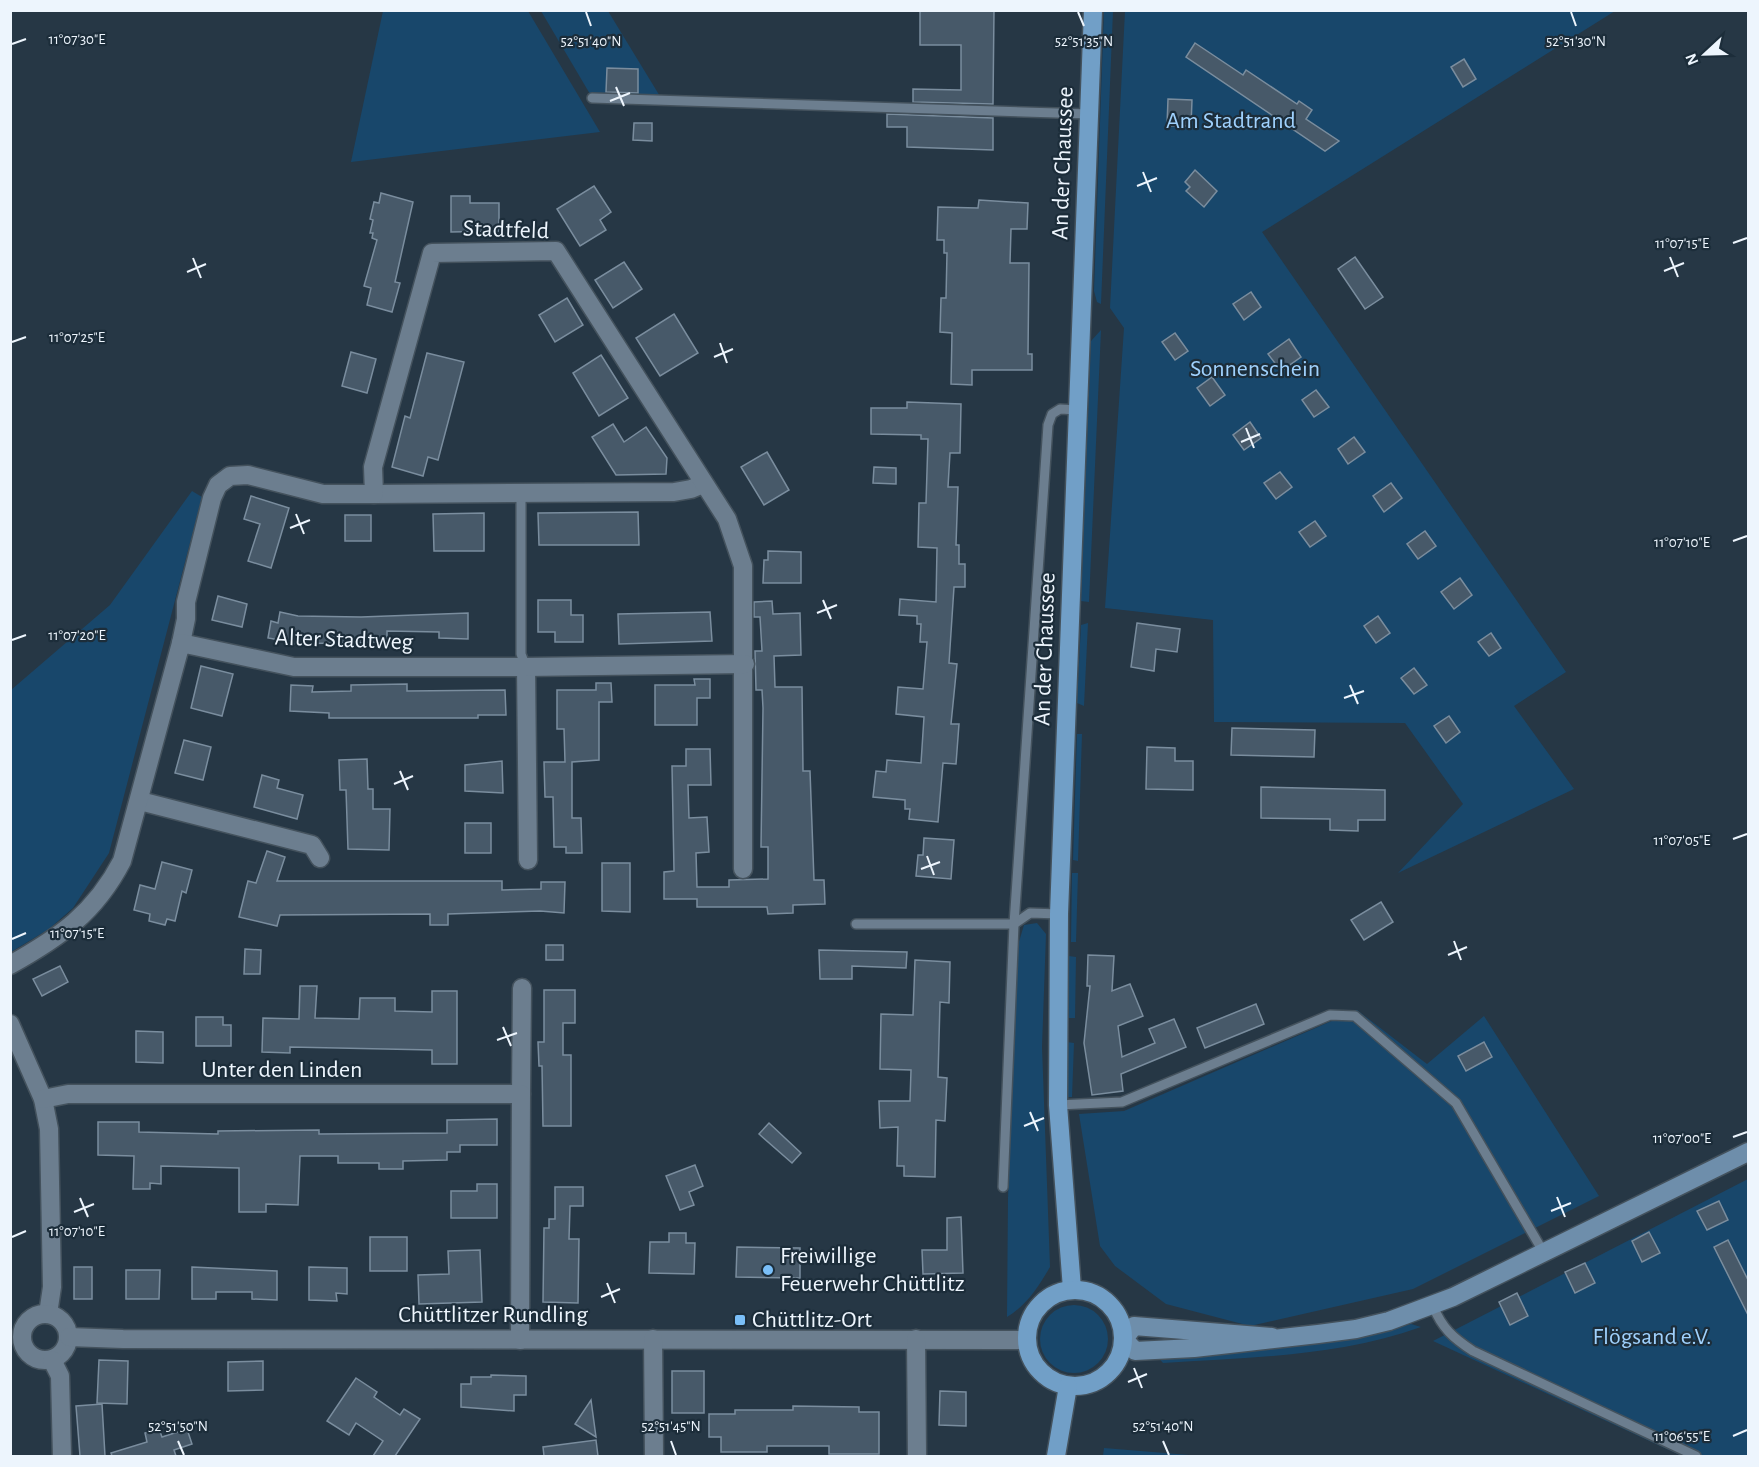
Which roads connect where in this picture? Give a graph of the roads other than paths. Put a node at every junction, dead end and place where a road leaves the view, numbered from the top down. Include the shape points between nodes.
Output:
1 (1093, 10) edge
2 (592, 98) dead end
3 (1089, 114) junction
4 (1078, 410) junction
5 (703, 483) junction
6 (374, 494) junction
7 (520, 494) junction
8 (181, 643) junction
9 (745, 664) junction
10 (526, 668) junction
11 (140, 801) junction
12 (320, 858) dead end
13 (528, 860) dead end
14 (744, 869) dead end
15 (1059, 914) junction
16 (856, 924) dead end
17 (1014, 924) junction
18 (10, 965) edge
19 (522, 988) dead end
20 (10, 1024) edge
21 (521, 1094) junction
22 (43, 1099) junction
23 (1058, 1105) junction
24 (1749, 1152) edge
25 (1003, 1187) dead end
26 (1544, 1253) junction
27 (1072, 1289) junction
28 (1432, 1306) junction
29 (48, 1314) junction
30 (16, 1334) edge
31 (69, 1337) junction
32 (653, 1339) junction
33 (916, 1339) junction
34 (1124, 1339) junction
35 (520, 1340) junction
36 (1026, 1340) junction
37 (52, 1360) junction
38 (1068, 1386) junction
39 (62, 1456) edge
40 (654, 1456) edge
41 (917, 1456) edge
42 (1056, 1456) edge
43 (1696, 1456) edge

1 - 3 main road, An der Chaussee
2 - 3 lane
3 - 4 main road, An der Chaussee
4 - 15 main road, An der Chaussee
4 - 17 lane via 1060,409 1052,414 1048,425
5 - 6 street, Stadtfeld via 556,251 432,253 373,467
5 - 7 street via 674,492
5 - 9 street, Stadtfeld via 727,519 743,566
6 - 7 street
6 - 8 street via 323,494 248,475 230,476 218,485 186,602
7 - 10 lane via 521,654
8 - 10 street, Alter Stadtweg via 294,667
8 - 11 street
9 - 10 street, Alter Stadtweg
9 - 14 street
10 - 13 street
11 - 12 street via 312,845
11 - 18 street via 122,861 110,884 74,925
15 - 17 lane via 1030,913
15 - 23 main road, An der Chaussee
16 - 17 lane
17 - 25 lane
19 - 21 street
20 - 22 street
21 - 22 street, Unter den Linden via 68,1094
21 - 35 street
22 - 29 street via 49,1129 52,1247
23 - 26 lane via 1122,1102 1330,1015 1355,1016 1456,1103
23 - 27 main road, An der Chaussee
24 - 26 street
26 - 28 street
27 - 34 main road via 1097,1294 1108,1302 1116,1312
27 - 36 main road via 1058,1292 1038,1306
28 - 34 street via 1356,1329 1194,1348 1135,1351
28 - 43 lane via 1440,1325 1473,1351
29 - 30 street via 31,1319
29 - 31 street via 65,1324
30 - 37 street via 34,1358
31 - 35 street, Chüttlitzer Rundling
31 - 37 street via 67,1347
32 - 33 street, Chüttlitzer Rundling
32 - 35 street, Chüttlitzer Rundling
32 - 40 street
33 - 36 street, Chüttlitzer Rundling
33 - 41 street
34 - 38 main road via 1119,1359 1106,1376 1087,1385
36 - 38 main road via 1030,1357 1039,1370
37 - 39 street via 60,1376
38 - 42 main road

